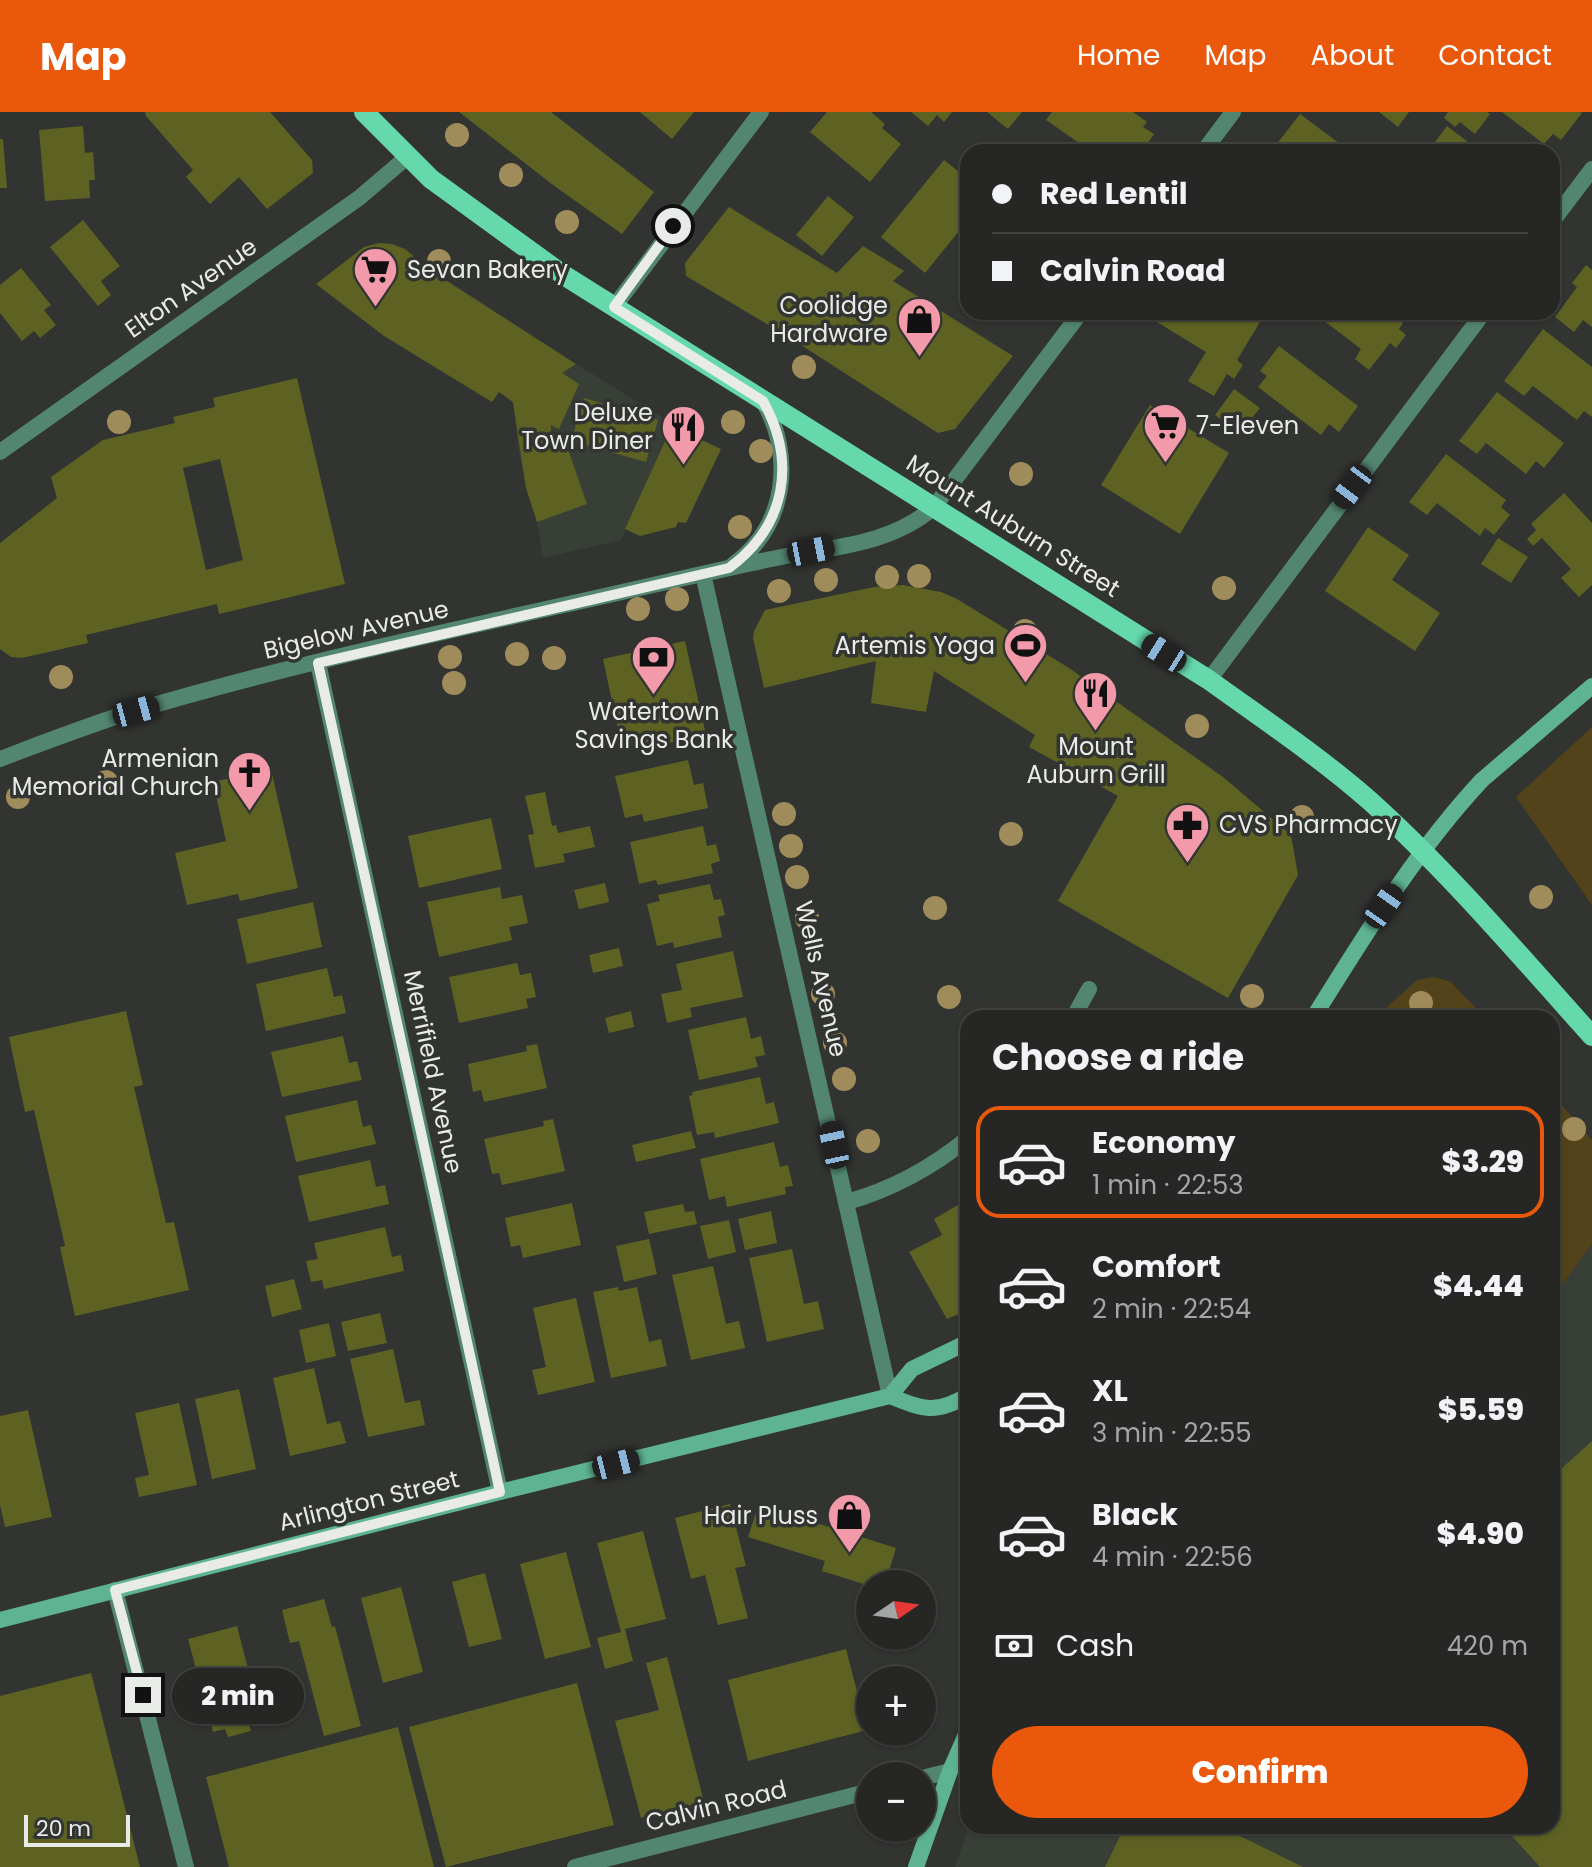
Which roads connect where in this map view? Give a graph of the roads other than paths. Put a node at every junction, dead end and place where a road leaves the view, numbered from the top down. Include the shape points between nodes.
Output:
1 (364, 112) edge
2 (761, 112) edge
3 (1233, 112) edge
4 (1209, 144) edge
5 (407, 157) junction
6 (1592, 169) edge
7 (1560, 211) edge
8 (614, 307) junction
9 (1075, 320) edge
10 (1478, 320) edge
11 (763, 401) junction
12 (0, 452) edge
13 (934, 507) junction
14 (729, 568) junction
15 (703, 574) junction
16 (318, 663) junction
17 (1209, 680) junction
18 (1592, 686) edge
19 (0, 759) edge
20 (1421, 851) junction
21 (1089, 989) dead end
22 (1077, 1010) edge
23 (1318, 1010) edge
24 (1592, 1036) edge
25 (960, 1145) edge
26 (847, 1202) junction
27 (960, 1346) edge
28 (890, 1396) junction
29 (960, 1402) edge
30 (500, 1492) junction
31 (115, 1590) junction
32 (0, 1620) edge
33 (960, 1748) edge
34 (950, 1771) junction
35 (936, 1774) edge
36 (856, 1795) edge
37 (186, 1867) edge
38 (575, 1867) edge
39 (916, 1867) edge

1 - 5 main road, Mount Auburn Street
2 - 8 street
3 - 4 street
5 - 8 main road, Mount Auburn Street via 497,230
5 - 12 street, Elton Avenue via 359,198
6 - 7 street
8 - 11 main road, Mount Auburn Street
9 - 13 street, Bigelow Avenue
10 - 17 street
11 - 13 main road, Mount Auburn Street
11 - 14 street via 781,453 778,504 765,533
13 - 14 street, Bigelow Avenue via 881,537
13 - 17 main road, Mount Auburn Street
14 - 15 street, Bigelow Avenue
15 - 16 street, Bigelow Avenue
15 - 26 street, Wells Avenue
16 - 19 street, Bigelow Avenue via 136,711
16 - 30 street, Merrifield Avenue
17 - 20 main road, Mount Auburn Street via 1368,800
18 - 20 street via 1482,780
20 - 23 street
20 - 24 main road, Mount Auburn Street
21 - 22 street
25 - 26 street via 872,1195
26 - 28 street, Wells Avenue
27 - 28 street via 912,1369
28 - 29 street via 924,1410
28 - 30 street, Arlington Street
30 - 31 street, Arlington Street
31 - 32 street, Arlington Street
31 - 37 street
33 - 34 street
34 - 35 street
34 - 39 street
36 - 38 street, Calvin Road

